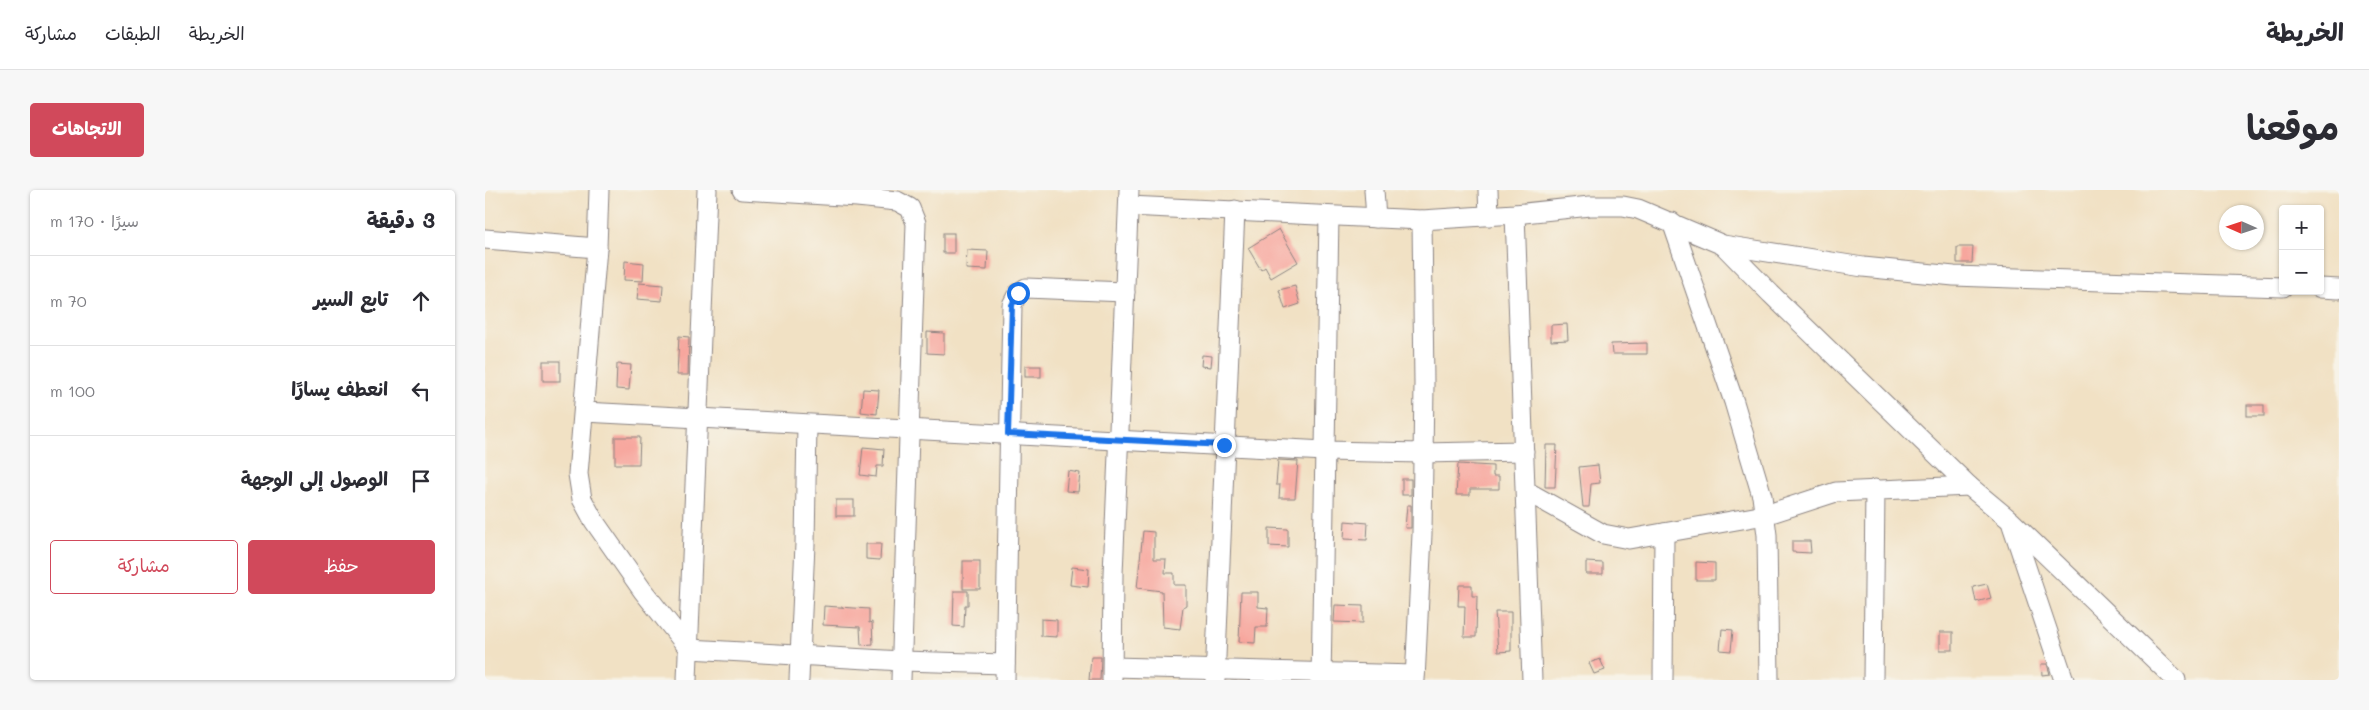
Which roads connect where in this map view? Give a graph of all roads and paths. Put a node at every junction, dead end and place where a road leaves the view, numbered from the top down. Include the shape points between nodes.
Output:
1 (599, 190) edge
2 (707, 190) edge
3 (742, 190) edge
4 (1374, 190) edge
5 (1488, 190) edge
6 (1129, 198) edge
7 (1590, 198) edge
8 (1235, 210) junction
9 (1515, 214) junction
10 (1329, 216) junction
11 (1489, 216) junction
12 (1376, 218) junction
13 (1422, 220) junction
14 (1672, 222) junction
15 (485, 239) edge
16 (1723, 245) junction
17 (597, 248) junction
18 (2279, 287) edge
19 (2324, 288) edge
20 (2339, 289) edge
21 (1125, 292) junction
22 (584, 412) junction
23 (699, 417) junction
24 (807, 425) junction
25 (910, 429) junction
26 (1008, 434) junction
27 (1120, 440) junction
28 (1224, 445) junction
29 (1325, 450) junction
30 (1524, 451) junction
31 (1422, 453) junction
32 (1969, 486) junction
33 (1875, 489) junction
34 (1526, 490) junction
35 (1765, 515) junction
36 (2011, 521) junction
37 (1664, 533) junction
38 (689, 649) junction
39 (800, 656) junction
40 (902, 661) junction
41 (1005, 672) edge
42 (1112, 673) edge
43 (1216, 675) edge
44 (1321, 676) edge
45 (1415, 677) edge
46 (687, 680) edge
47 (799, 680) edge
48 (901, 680) edge
49 (1532, 680) edge
50 (1663, 680) edge
51 (1769, 680) edge
52 (1873, 680) edge
53 (2063, 680) edge
54 (2176, 680) edge

1 - 17 street
2 - 23 street
3 - 25 street via 857,197 897,202 910,208 917,223
4 - 12 street
5 - 11 street
6 - 8 street
6 - 21 street
7 - 9 street
7 - 14 street via 1638,209
8 - 10 street
8 - 28 street
9 - 11 street
9 - 30 street
10 - 12 street
10 - 29 street
11 - 13 street
12 - 13 street
13 - 31 street
14 - 16 street
14 - 35 street via 1752,458
15 - 17 street
16 - 18 street via 1863,267 1954,276
16 - 32 street
17 - 22 street
19 - 20 street
21 - 26 street via 1026,288 1018,293 1012,305
21 - 27 street
22 - 23 street
22 - 38 street via 578,474 582,499 643,590
23 - 24 street
23 - 38 street
24 - 25 street
24 - 39 street
25 - 26 street
25 - 40 street
26 - 27 street
26 - 41 street
27 - 28 street
27 - 42 street
28 - 29 street
28 - 43 street
29 - 31 street
29 - 44 street
30 - 31 street
30 - 34 street
31 - 45 street via 1422,534
32 - 33 street
32 - 36 street
33 - 35 street via 1823,495
33 - 52 street
34 - 37 street via 1615,538
34 - 49 street
35 - 37 street
35 - 51 street
36 - 53 street
36 - 54 street
37 - 50 street
38 - 39 street
38 - 46 street
39 - 40 street
39 - 47 street
40 - 41 street
40 - 48 street
42 - 43 street
43 - 44 street
44 - 45 street

